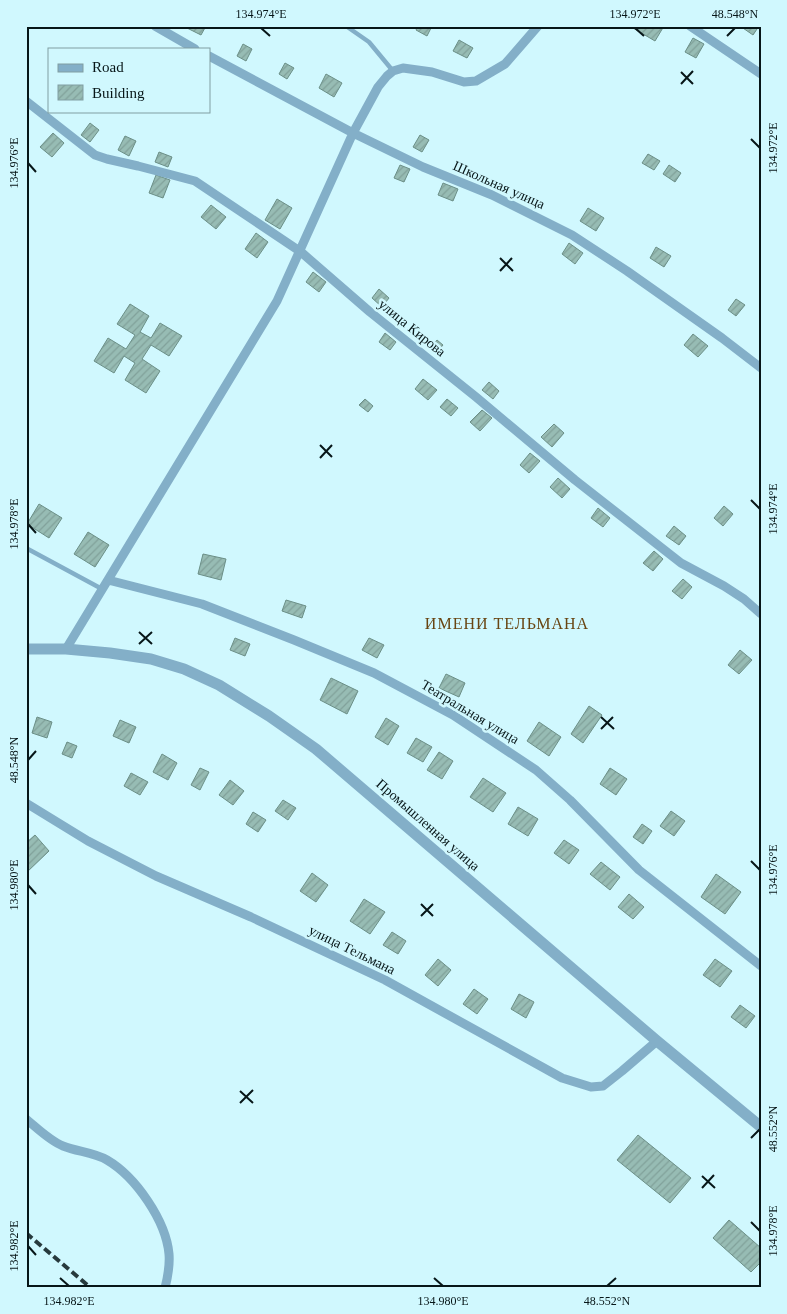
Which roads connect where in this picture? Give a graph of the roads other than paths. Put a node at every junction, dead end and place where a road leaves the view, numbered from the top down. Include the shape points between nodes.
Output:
1 (155, 26) edge
2 (346, 26) edge
3 (538, 26) edge
4 (690, 26) edge
5 (193, 48) edge
6 (210, 57) edge
7 (393, 71) junction
8 (761, 74) edge
9 (26, 101) edge
10 (352, 133) junction
11 (300, 252) junction
12 (761, 368) edge
13 (26, 548) edge
14 (108, 580) junction
15 (102, 589) junction
16 (761, 614) edge
17 (26, 649) edge
18 (66, 649) junction
19 (26, 803) edge
20 (761, 966) edge
21 (657, 1040) junction
22 (26, 1119) edge
23 (761, 1127) edge
24 (165, 1288) edge

1 - 5 street
2 - 7 lane via 369,42
3 - 7 street via 505,64 476,81 464,82 432,72 403,68
4 - 8 street
6 - 10 street, Школьная улица
7 - 10 street via 378,87
9 - 11 street, улица Кирова via 95,155 195,181
10 - 11 street
10 - 12 street, Школьная улица via 422,167 492,195 572,235
11 - 14 street via 277,301
11 - 16 street, улица Кирова via 681,563 724,586
13 - 15 lane
14 - 15 street
14 - 20 street, Театральная улица via 202,604 294,640 374,674 453,715 536,770 639,870
15 - 18 street
17 - 18 street, Промышленная улица
18 - 21 street, Промышленная улица via 143,658 184,669 219,685 269,716 316,749
19 - 21 street, улица Тельмана via 88,841 156,876 384,980 562,1078 591,1087 603,1086
21 - 23 street, Промышленная улица
22 - 24 street via 63,1146 108,1160 135,1183 161,1227 169,1252

